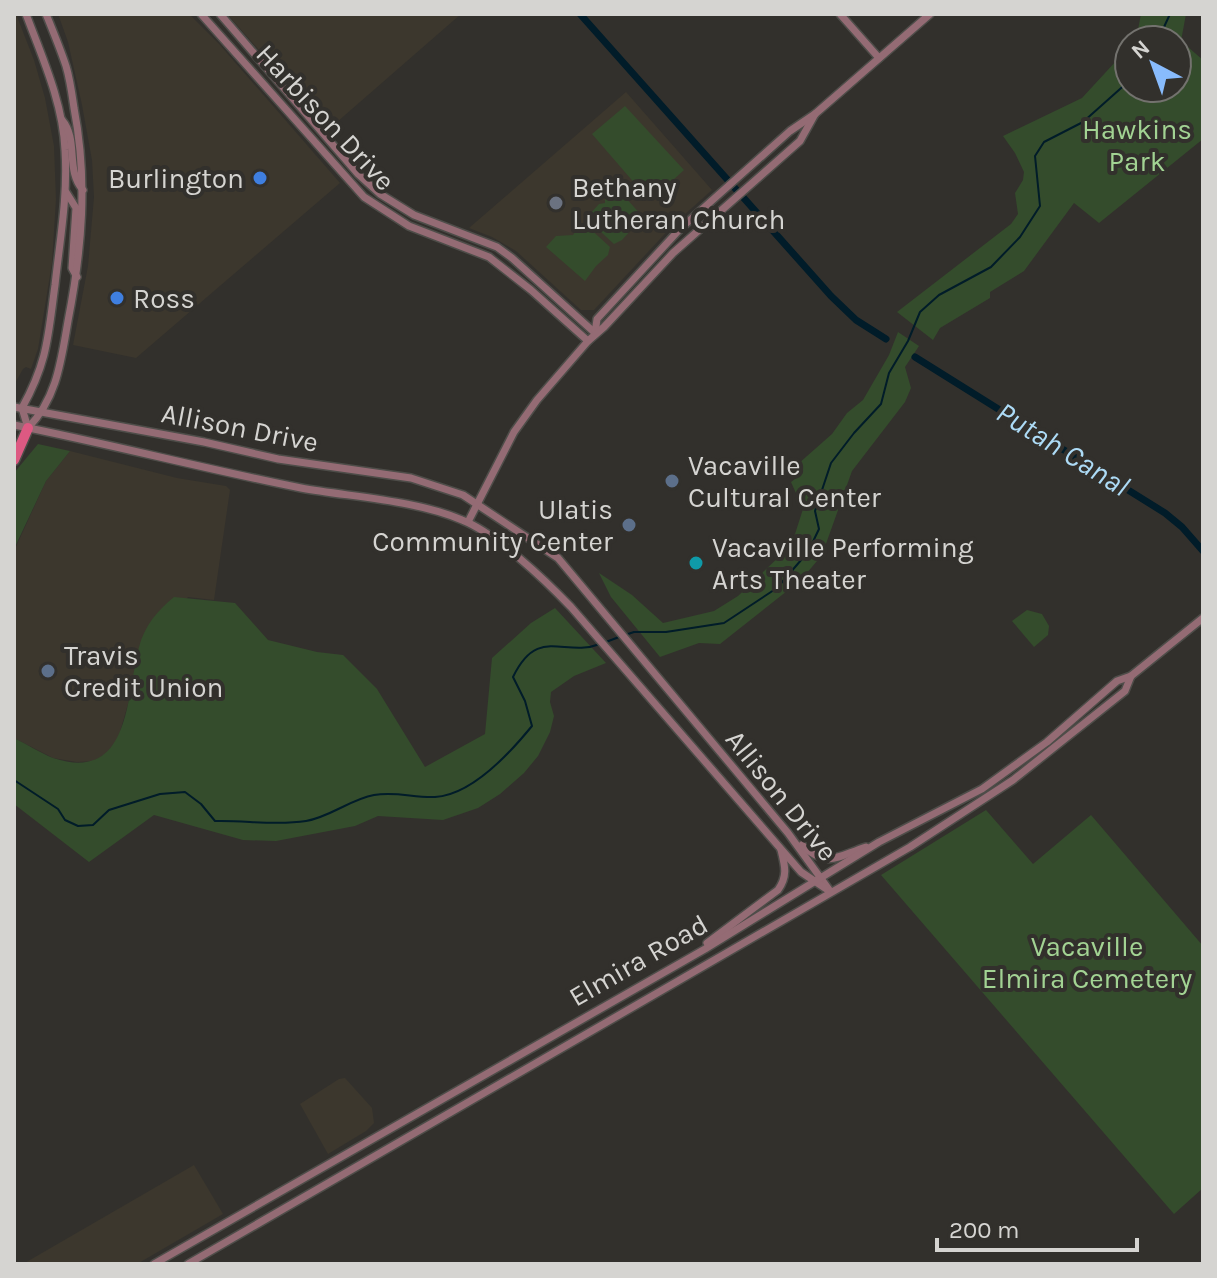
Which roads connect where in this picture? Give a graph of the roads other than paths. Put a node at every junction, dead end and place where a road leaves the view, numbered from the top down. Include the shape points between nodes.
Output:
1 (26, 14) edge
2 (46, 14) edge
3 (201, 14) edge
4 (220, 14) edge
5 (840, 14) edge
6 (930, 14) edge
7 (879, 58) junction
8 (815, 114) junction
9 (60, 118) junction
10 (84, 190) junction
11 (66, 191) junction
12 (77, 277) junction
13 (595, 333) junction
14 (588, 341) junction
15 (18, 408) edge
16 (43, 413) junction
17 (14, 425) edge
18 (28, 428) junction
19 (14, 460) edge
20 (478, 504) junction
21 (468, 522) junction
22 (1203, 618) edge
23 (1131, 676) junction
24 (788, 833) junction
25 (879, 842) junction
26 (780, 848) junction
27 (818, 881) junction
28 (830, 891) junction
29 (697, 953) junction
30 (154, 1264) edge
31 (188, 1264) edge

1 - 9 main road
2 - 10 main road via 67,68
3 - 14 main road, Harbison Drive via 364,197 409,226 489,257
4 - 13 main road, Harbison Drive via 380,194 414,215 497,247
5 - 7 main road
6 - 7 main road
7 - 8 main road
8 - 13 main road via 800,141 673,253
8 - 13 main road via 673,236 597,319
9 - 10 main road via 69,129 75,180
9 - 11 main road
10 - 12 main road
11 - 12 main road via 76,208 72,268
11 - 15 main road via 50,334 43,365
12 - 16 main road via 57,382
13 - 14 main road
14 - 20 main road via 524,416
15 - 16 main road, Allison Drive
15 - 18 main road
16 - 18 main road
16 - 20 main road, Allison Drive via 278,459 411,478
17 - 18 main road, Allison Drive
18 - 19 highway
18 - 21 main road, Allison Drive
20 - 21 main road
20 - 24 main road, Allison Drive via 558,558
21 - 26 main road, Allison Drive via 552,588
22 - 23 main road, Elmira Road
23 - 25 main road, Elmira Road via 1117,681 982,789
23 - 28 main road, Elmira Road via 1125,691 988,798
24 - 25 main road via 822,859
24 - 27 main road, Allison Drive
25 - 27 main road, Elmira Road
26 - 27 main road, Allison Drive
26 - 29 main road via 786,870 778,890
27 - 28 main road, Allison Drive
27 - 29 main road, Elmira Road
28 - 31 main road, Elmira Road
29 - 30 main road, Elmira Road

